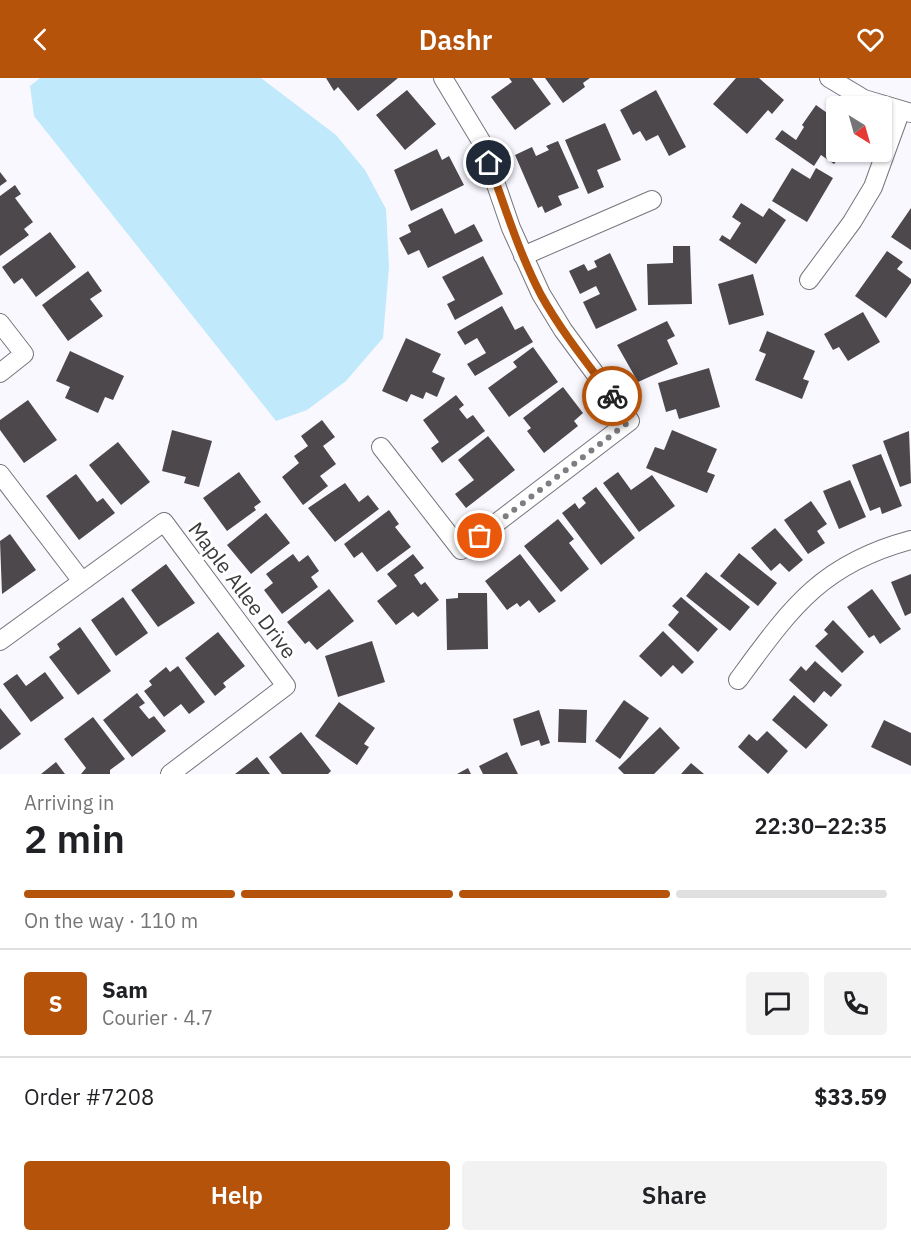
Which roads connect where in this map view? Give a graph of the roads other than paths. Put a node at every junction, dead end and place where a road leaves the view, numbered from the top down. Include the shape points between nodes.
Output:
1 (443, 78) edge
2 (829, 78) edge
3 (906, 111) edge
4 (652, 200) dead end
5 (523, 256) junction
6 (809, 280) dead end
7 (0, 323) edge
8 (0, 373) edge
9 (381, 447) dead end
10 (0, 474) edge
11 (911, 540) edge
12 (81, 580) junction
13 (0, 641) edge
14 (738, 680) dead end
15 (170, 774) edge

1 - 5 street via 481,141
2 - 3 street via 864,99
3 - 6 street via 873,187
4 - 5 street
5 - 9 street via 563,330 630,421 461,550
7 - 8 street via 24,354
10 - 12 street
11 - 14 street via 848,562 814,587 780,623
12 - 13 street
12 - 15 street, Maple Allee Drive via 164,522 286,686

